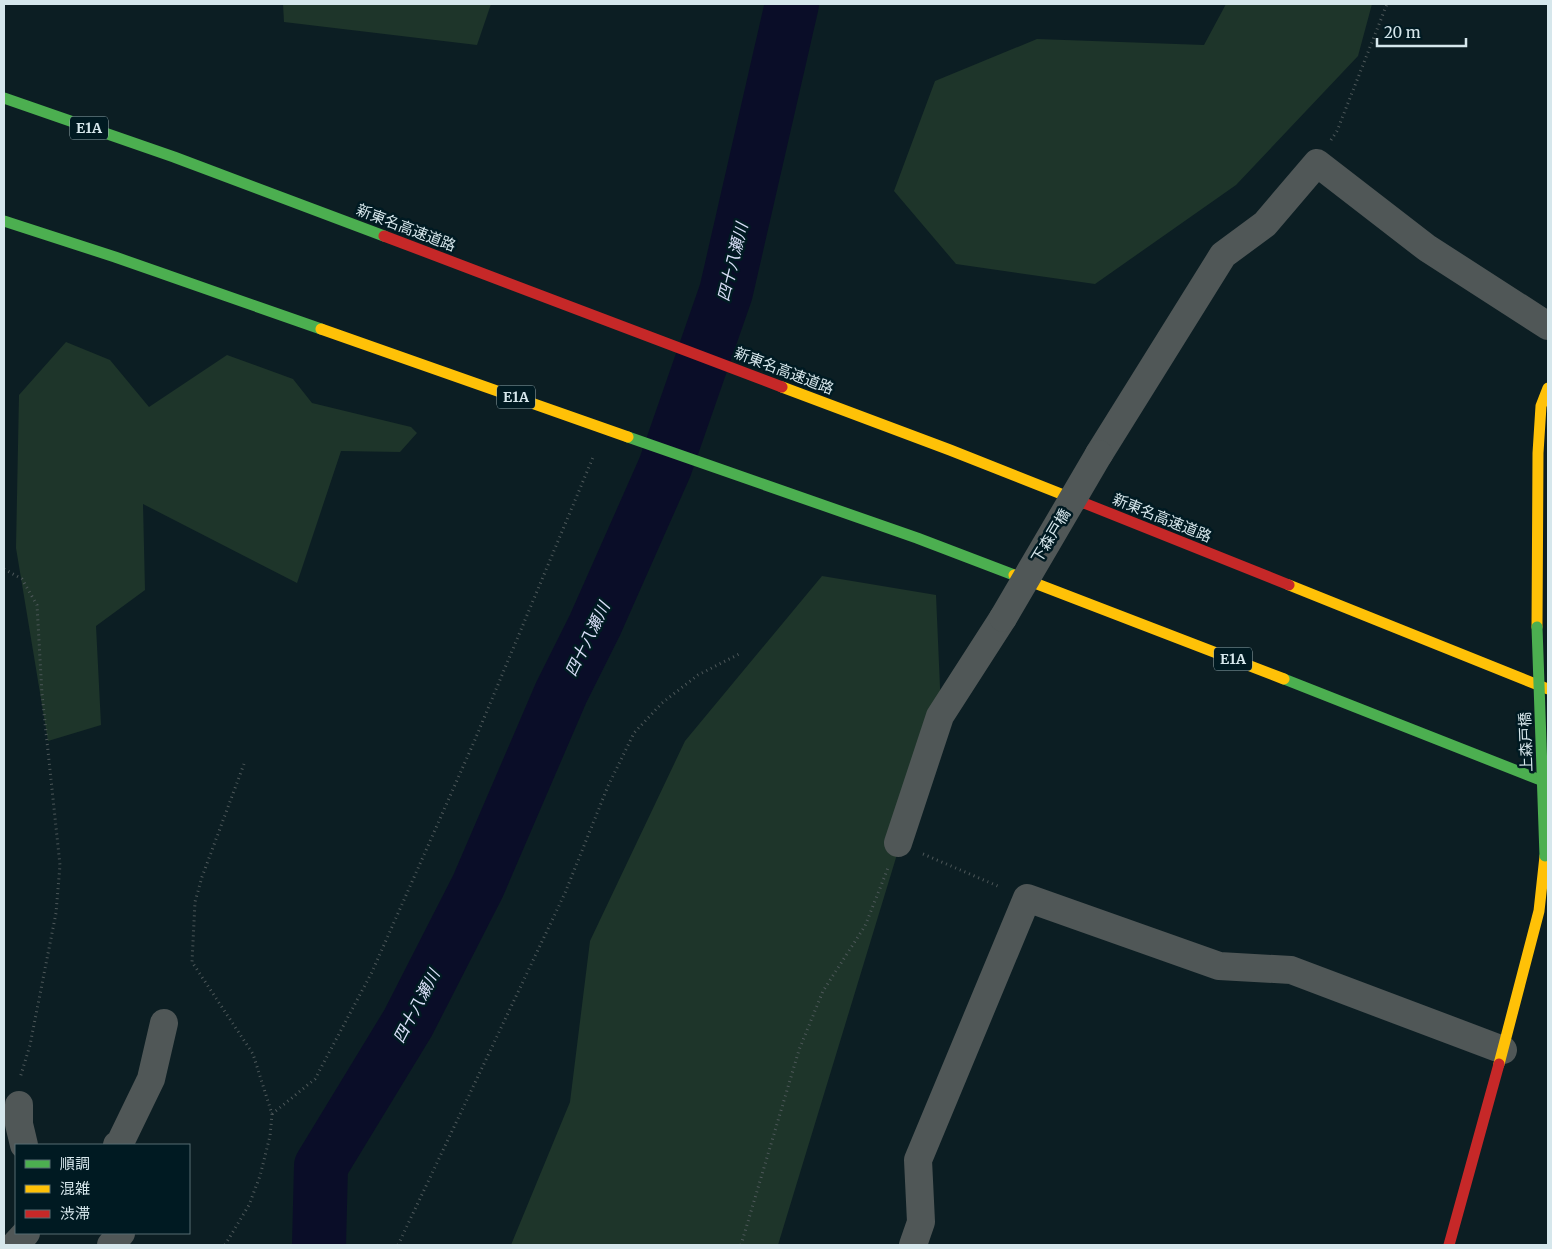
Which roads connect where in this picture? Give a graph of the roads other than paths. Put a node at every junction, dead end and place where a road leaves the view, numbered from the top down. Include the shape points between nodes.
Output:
1 (4, 98) edge
2 (4, 221) edge
3 (1548, 326) edge
4 (1548, 388) edge
5 (1543, 455) edge
6 (1548, 689) edge
7 (1548, 783) edge
8 (898, 843) road end
9 (164, 1023) dead end
10 (1503, 1050) junction
11 (19, 1104) road end
12 (24, 1144) edge
13 (118, 1144) edge
14 (25, 1234) edge
15 (120, 1234) edge
16 (15, 1245) edge
17 (111, 1245) edge
18 (913, 1245) edge
19 (1449, 1245) edge

1 - 6 main road, 新東名高速道路 / E1A via 174,157 950,450
2 - 7 main road, E1A via 916,538
3 - 8 street, 下森戸橋, bridge via 1427,248 1317,163 1264,224 1223,255 1099,454 1003,618 940,716
4 - 5 main road, 上森戸橋 via 1541,406
5 - 10 main road, 上森戸橋, bridge via 1537,627 1545,856 1539,911
9 - 13 street via 152,1079
10 - 18 street via 1291,970 1219,966 1027,898 918,1160 921,1222
10 - 19 main road, 上森戸橋
11 - 12 street
14 - 16 street
15 - 17 street

